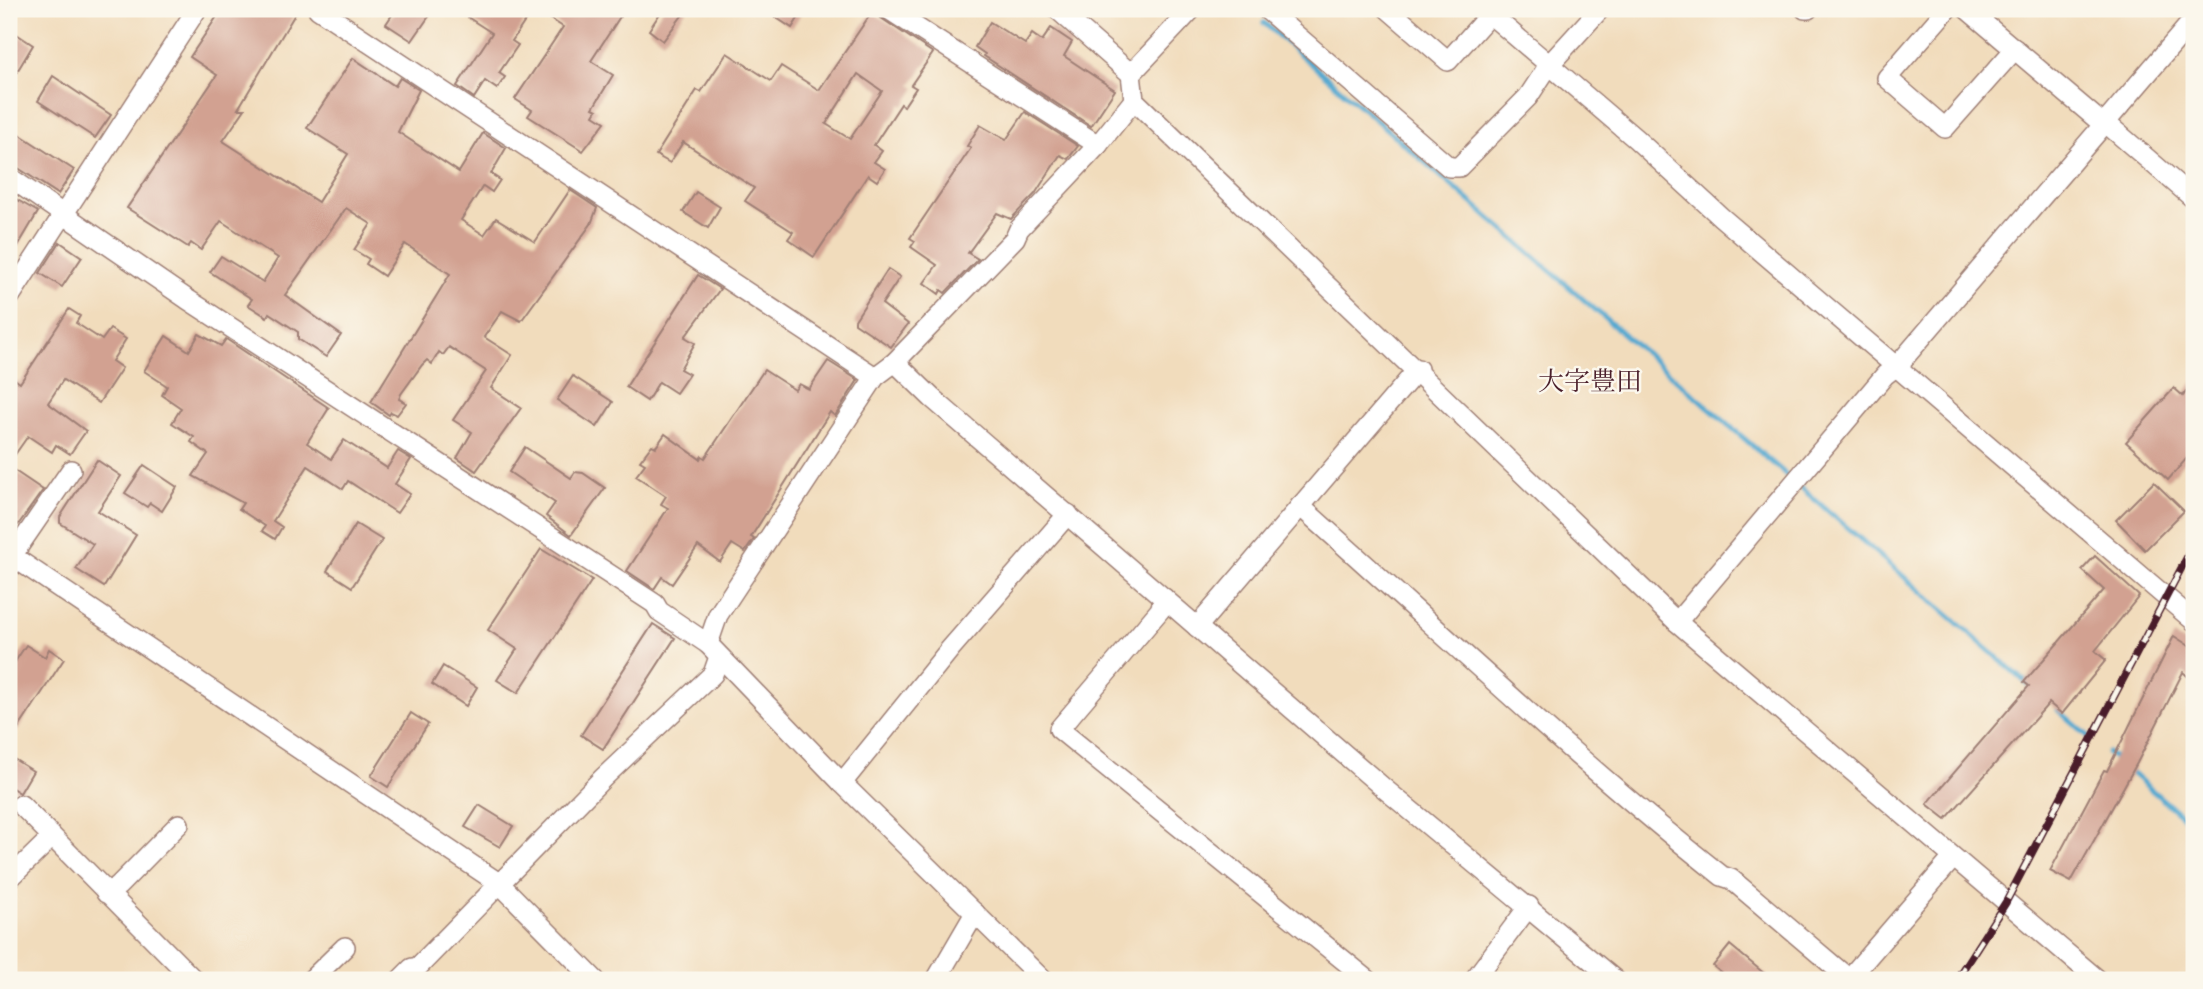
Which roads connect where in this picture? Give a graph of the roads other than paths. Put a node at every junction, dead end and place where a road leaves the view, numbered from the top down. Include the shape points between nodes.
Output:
1 (197, 9) edge
2 (318, 9) edge
3 (888, 9) edge
4 (1057, 9) edge
5 (1192, 9) edge
6 (1266, 9) edge
7 (1388, 9) edge
8 (1600, 9) edge
9 (1947, 9) edge
10 (1967, 9) edge
11 (1487, 11) edge
12 (2194, 19) edge
13 (2014, 49) junction
14 (1549, 65) junction
15 (1131, 74) junction
16 (1134, 100) junction
17 (2105, 124) junction
18 (1098, 145) junction
19 (9, 177) edge
20 (2194, 199) edge
21 (65, 214) junction
22 (9, 298) edge
23 (895, 362) junction
24 (1898, 365) junction
25 (1418, 369) junction
26 (875, 377) junction
27 (71, 470) dead end
28 (1300, 506) junction
29 (1068, 514) junction
30 (10, 555) edge
31 (1164, 598) junction
32 (2194, 621) edge
33 (1677, 622) junction
34 (1197, 627) junction
35 (713, 650) junction
36 (842, 783) junction
37 (21, 805) dead end
38 (179, 824) dead end
39 (52, 837) junction
40 (1952, 859) junction
41 (9, 879) edge
42 (500, 884) junction
43 (106, 893) junction
44 (1529, 906) junction
45 (975, 913) junction
46 (345, 947) dead end
47 (194, 980) edge
48 (311, 980) edge
49 (400, 980) edge
50 (595, 980) edge
51 (936, 980) edge
52 (1042, 980) edge
53 (1368, 980) edge
54 (1474, 980) edge
55 (1615, 980) edge
56 (1849, 980) edge
57 (2098, 980) edge

1 - 21 street
2 - 26 street
3 - 18 street
4 - 15 street
5 - 15 street
6 - 14 street via 1449,167 1459,167 1528,97
7 - 11 street via 1448,61
8 - 14 street
9 - 13 street via 1887,78 1945,128
10 - 13 street
11 - 14 street
12 - 17 street
13 - 17 street
14 - 24 street
15 - 16 street
16 - 18 street
16 - 25 street
17 - 20 street
17 - 24 street
18 - 23 street
19 - 21 street
21 - 22 street
21 - 35 street via 655,604
23 - 26 street
23 - 29 street
24 - 32 street
24 - 33 street
25 - 28 street
25 - 33 street
26 - 35 street via 718,615
27 - 30 street
28 - 34 street
28 - 56 street via 1580,760
29 - 31 street
29 - 36 street
30 - 42 street
31 - 34 street
31 - 53 street via 1160,610 1059,729
33 - 40 street
34 - 44 street
35 - 36 street
35 - 42 street via 713,674
36 - 45 street
37 - 39 street
38 - 43 street
39 - 41 street
39 - 43 street
40 - 56 street
40 - 57 street
42 - 49 street
42 - 50 street
43 - 47 street
44 - 54 street
44 - 55 street
45 - 51 street
45 - 52 street
46 - 48 street

